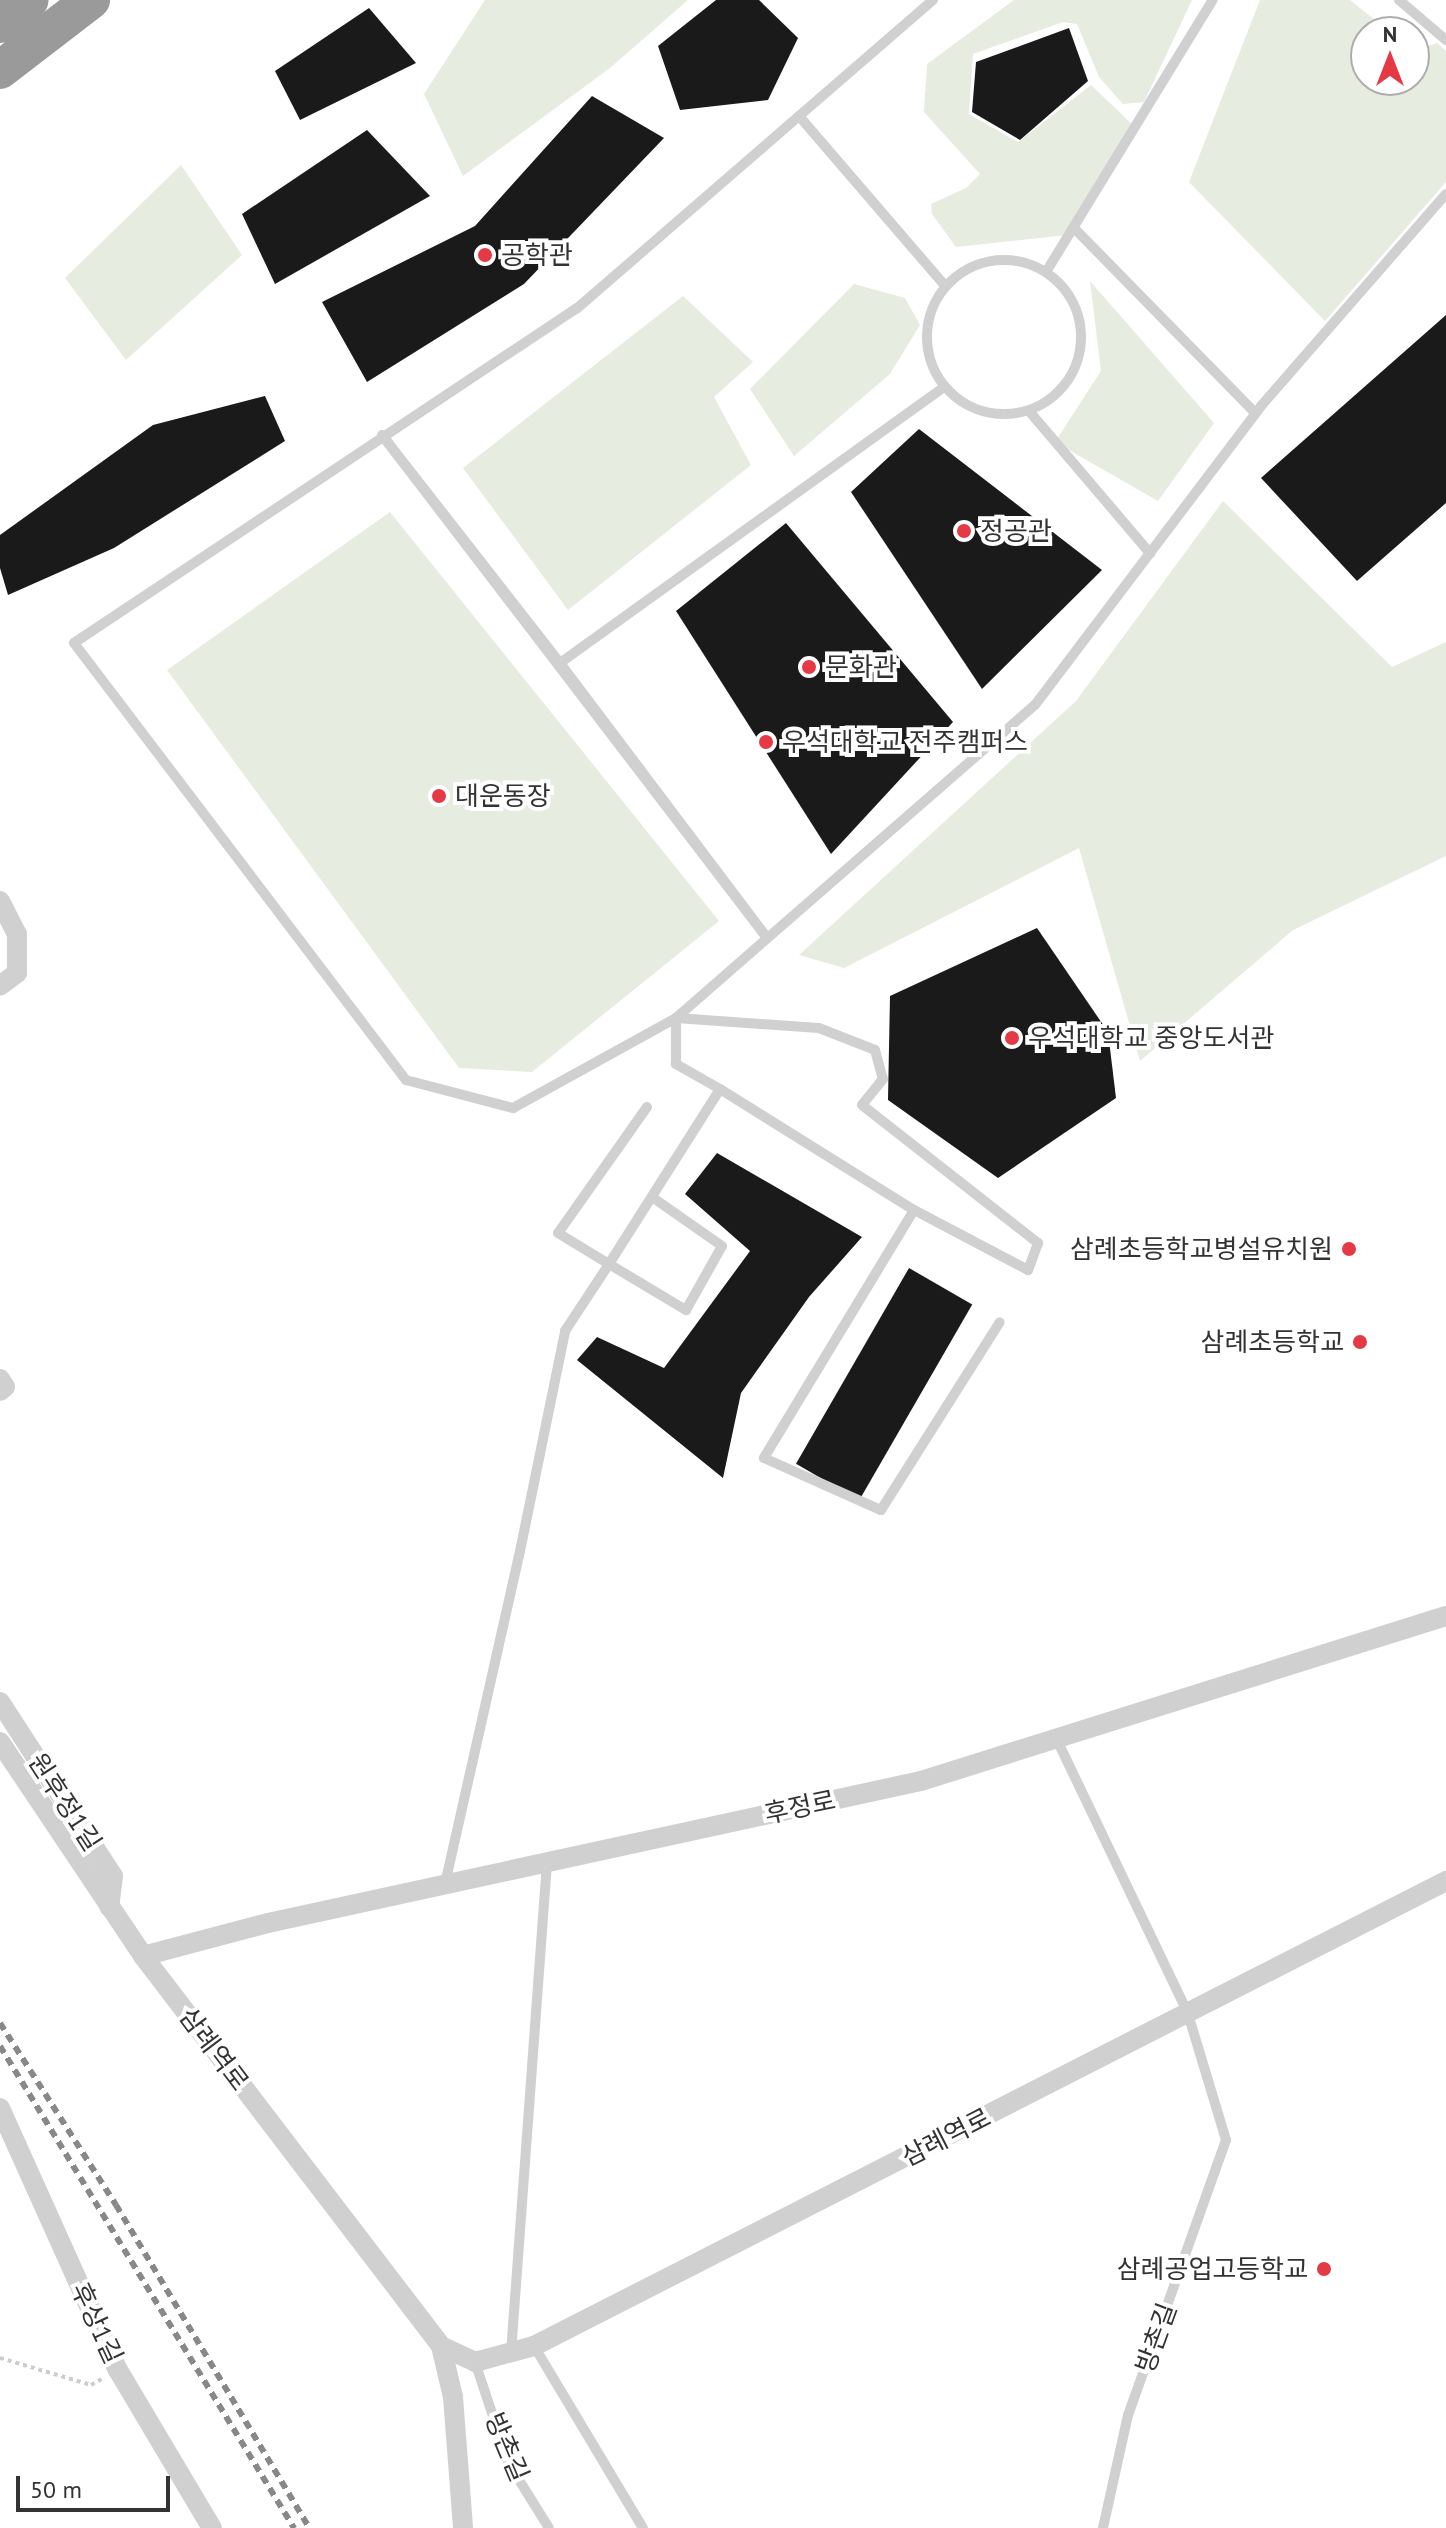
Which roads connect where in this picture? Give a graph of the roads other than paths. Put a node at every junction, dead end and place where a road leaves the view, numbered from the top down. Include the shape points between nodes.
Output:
1 (30, 0) edge
2 (91, 0) edge
3 (933, 0) edge
4 (1213, 0) edge
5 (1399, 0) edge
6 (0, 24) edge
7 (1446, 40) edge
8 (0, 70) edge
9 (799, 116) junction
10 (1446, 194) edge
11 (1075, 229) junction
12 (1046, 272) junction
13 (945, 286) junction
14 (944, 387) junction
15 (1029, 411) junction
16 (1255, 413) junction
17 (382, 435) junction
18 (1150, 553) junction
19 (560, 663) junction
20 (0, 901) edge
21 (767, 938) junction
22 (0, 986) edge
23 (676, 1018) junction
24 (720, 1089) junction
25 (647, 1107) dead end
26 (652, 1197) junction
27 (914, 1210) junction
28 (609, 1264) junction
29 (1000, 1322) dead end
30 (0, 1379) edge
31 (0, 1391) edge
32 (1446, 1616) edge
33 (0, 1702) edge
34 (1057, 1740) junction
35 (0, 1742) edge
36 (547, 1862) junction
37 (1446, 1881) edge
38 (445, 1884) junction
39 (109, 1907) junction
40 (143, 1956) junction
41 (1188, 2014) junction
42 (0, 2108) edge
43 (441, 2346) junction
44 (534, 2346) junction
45 (511, 2353) junction
46 (475, 2362) junction
47 (212, 2528) edge
48 (463, 2528) edge
49 (549, 2528) edge
50 (643, 2528) edge
51 (1103, 2528) edge

1 - 6 highway
2 - 8 highway
3 - 9 lane
4 - 11 lane
5 - 7 lane
9 - 13 lane
9 - 17 lane via 577,308
10 - 16 lane
11 - 12 lane
11 - 16 lane
12 - 13 lane via 1015,261 993,261 962,272
12 - 15 lane via 1076,310 1081,347 1068,381
13 - 14 lane via 933,305 926,336 932,368
14 - 15 lane via 964,404 989,413
14 - 19 lane
15 - 18 lane
16 - 18 lane
17 - 19 lane
17 - 21 lane
17 - 23 lane via 74,643 406,1080 513,1108
18 - 21 lane via 1035,705
19 - 21 lane
20 - 22 street via 17,934 17,973
21 - 23 lane
23 - 24 lane via 676,1064
23 - 27 lane via 819,1028 875,1050 883,1079 862,1105 1038,1243 1028,1270
24 - 26 lane
24 - 27 lane
25 - 28 lane via 558,1233
26 - 28 lane
26 - 28 lane via 722,1246 686,1310
27 - 29 lane via 764,1458 881,1510
28 - 38 lane via 565,1331
30 - 31 street via 5,1387
32 - 34 street, 후정로
33 - 39 street, 원후정1길 via 113,1876
34 - 36 street, 후정로 via 921,1781
34 - 41 lane, 방촌길
35 - 39 street, 삼례역로
36 - 38 street, 후정로
36 - 45 lane
37 - 41 street, 삼례역로
38 - 40 street, 후정로
39 - 40 street, 삼례역로
40 - 43 street, 삼례역로
41 - 44 street, 삼례역로
41 - 51 lane, 방촌길 via 1226,2140 1128,2415
42 - 47 street, 후상1길 via 118,2370
43 - 46 street, 삼례역로
43 - 48 street, 삼례역로 via 453,2397
44 - 45 street, 삼례역로
44 - 50 lane
45 - 46 street, 삼례역로
46 - 49 lane, 방촌길 via 509,2464

